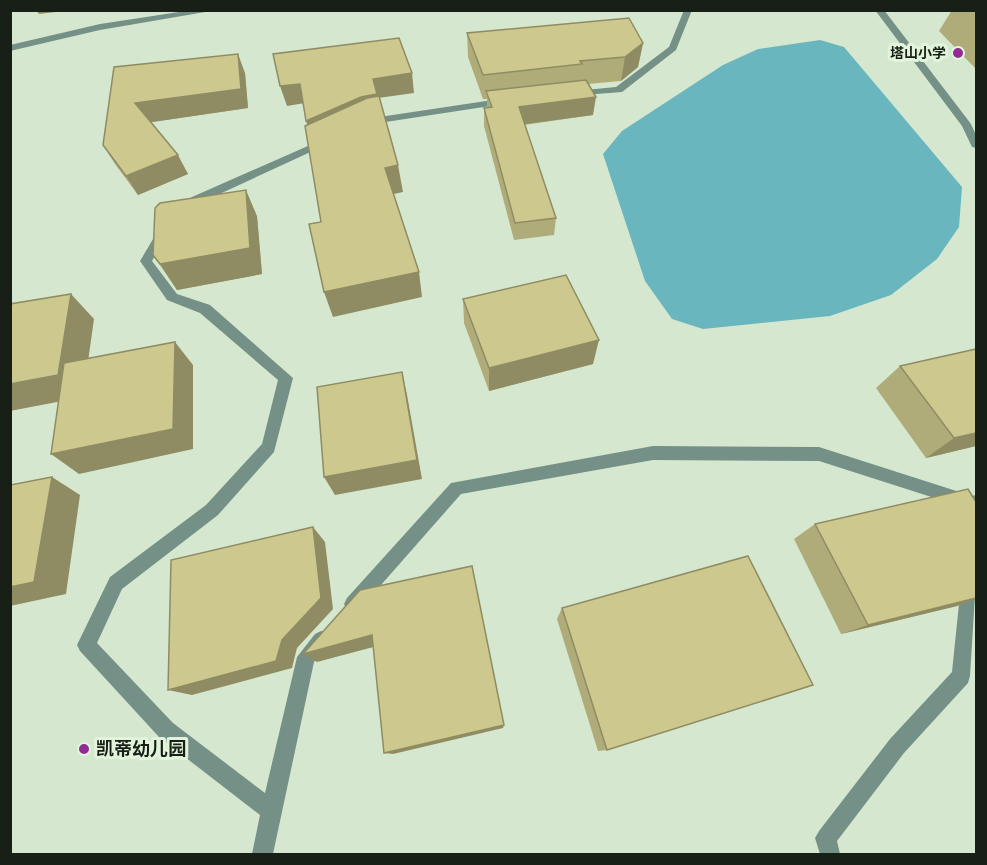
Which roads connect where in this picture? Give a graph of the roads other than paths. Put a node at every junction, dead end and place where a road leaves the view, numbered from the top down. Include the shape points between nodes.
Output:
1 (213, 10) edge
2 (688, 10) edge
3 (879, 10) edge
4 (10, 48) edge
5 (564, 95) edge
6 (520, 99) edge
7 (976, 145) edge
8 (974, 509) edge
9 (973, 562) edge
10 (346, 612) edge
11 (330, 630) edge
12 (271, 811) junction
13 (263, 855) edge
14 (830, 855) edge

1 - 4 street via 99,27
2 - 5 street via 673,48 619,90
3 - 7 street via 967,126
6 - 12 street via 370,120 196,200 161,234 146,261 172,297 205,309 286,378 269,447 212,510 116,584 86,645 166,730
8 - 10 street via 819,454 653,453 456,488
9 - 14 street via 960,675 897,746 826,838
11 - 12 street via 306,657
12 - 13 street

